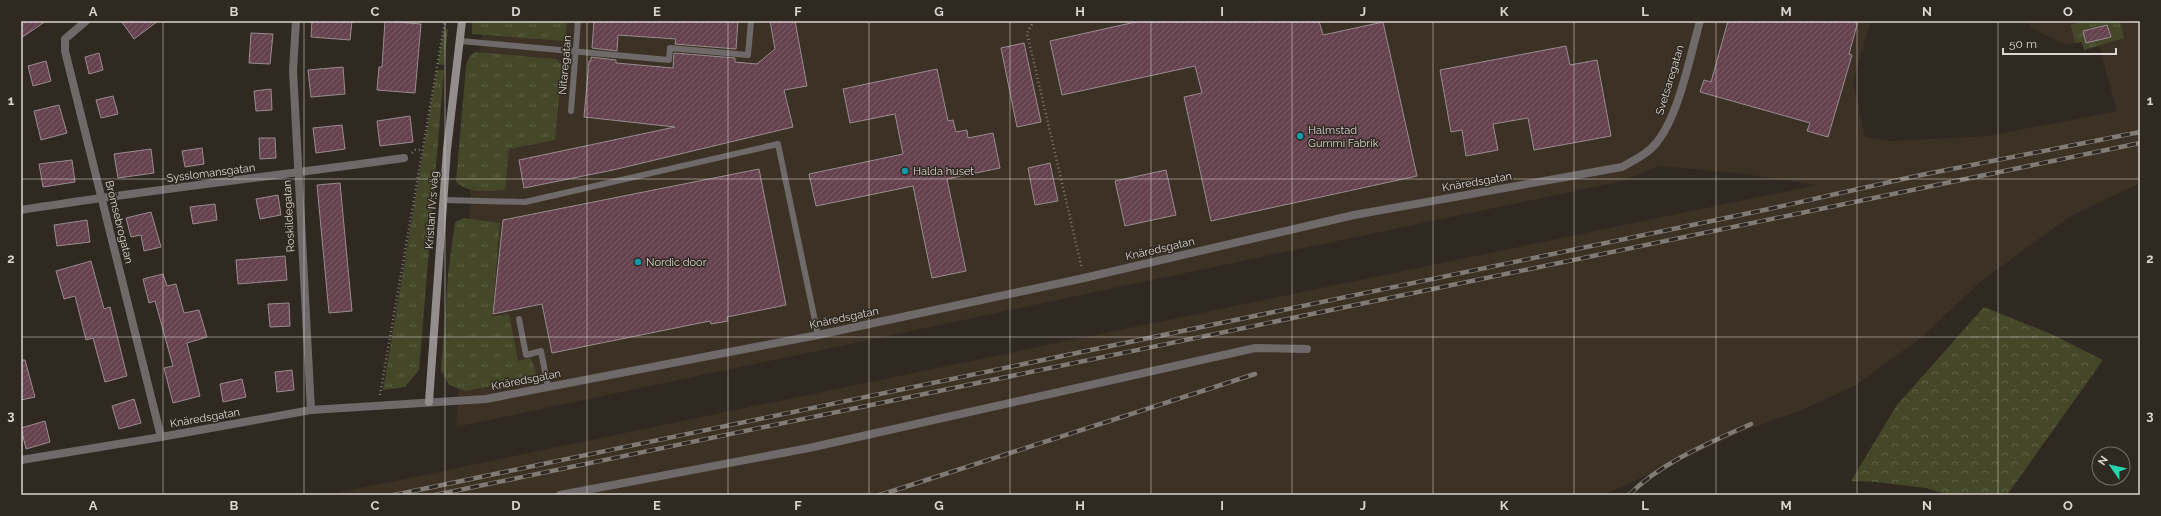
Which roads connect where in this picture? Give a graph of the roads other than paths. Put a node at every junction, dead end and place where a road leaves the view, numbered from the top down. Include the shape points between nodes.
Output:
1 (86, 21) edge
2 (296, 21) edge
3 (462, 21) edge
4 (578, 21) edge
5 (751, 21) edge
6 (1700, 21) edge
7 (461, 41) junction
8 (576, 52) junction
9 (571, 111) dead end
10 (1657, 142) joint
11 (404, 158) dead end
12 (298, 173) junction
13 (102, 197) junction
14 (443, 200) junction
15 (21, 210) edge
16 (519, 319) dead end
17 (818, 335) junction
18 (1307, 349) dead end
19 (548, 387) junction
20 (429, 402) junction
21 (311, 410) junction
22 (161, 437) junction
23 (21, 460) edge
24 (560, 495) edge

1 - 13 street, Brömsebrogatan via 65,39 65,51
2 - 12 street, Roskildegatan via 293,70
3 - 7 street, Kristian IV:s väg
4 - 8 lane, Nitaregatan
5 - 8 lane via 748,55 670,48 669,60
6 - 10 street, Svetsaregatan via 1671,118
7 - 8 lane
7 - 14 street, Kristian IV:s väg
8 - 9 lane, Nitaregatan
10 - 17 street, Knäredsgatan via 1641,157 1622,167 1354,215 1084,278
11 - 12 street, Sysslomansgatan
12 - 13 street, Sysslomansgatan
12 - 21 street, Roskildegatan
13 - 15 street, Sysslomansgatan
13 - 22 street, Brömsebrogatan
14 - 17 lane via 524,202 778,144
14 - 20 street, Kristian IV:s väg
16 - 19 lane via 526,355 542,351
17 - 19 street, Knäredsgatan
18 - 24 street via 1255,348 809,448
19 - 20 street, Knäredsgatan via 486,399
20 - 21 street, Knäredsgatan
21 - 22 street, Knäredsgatan
22 - 23 street, Knäredsgatan

